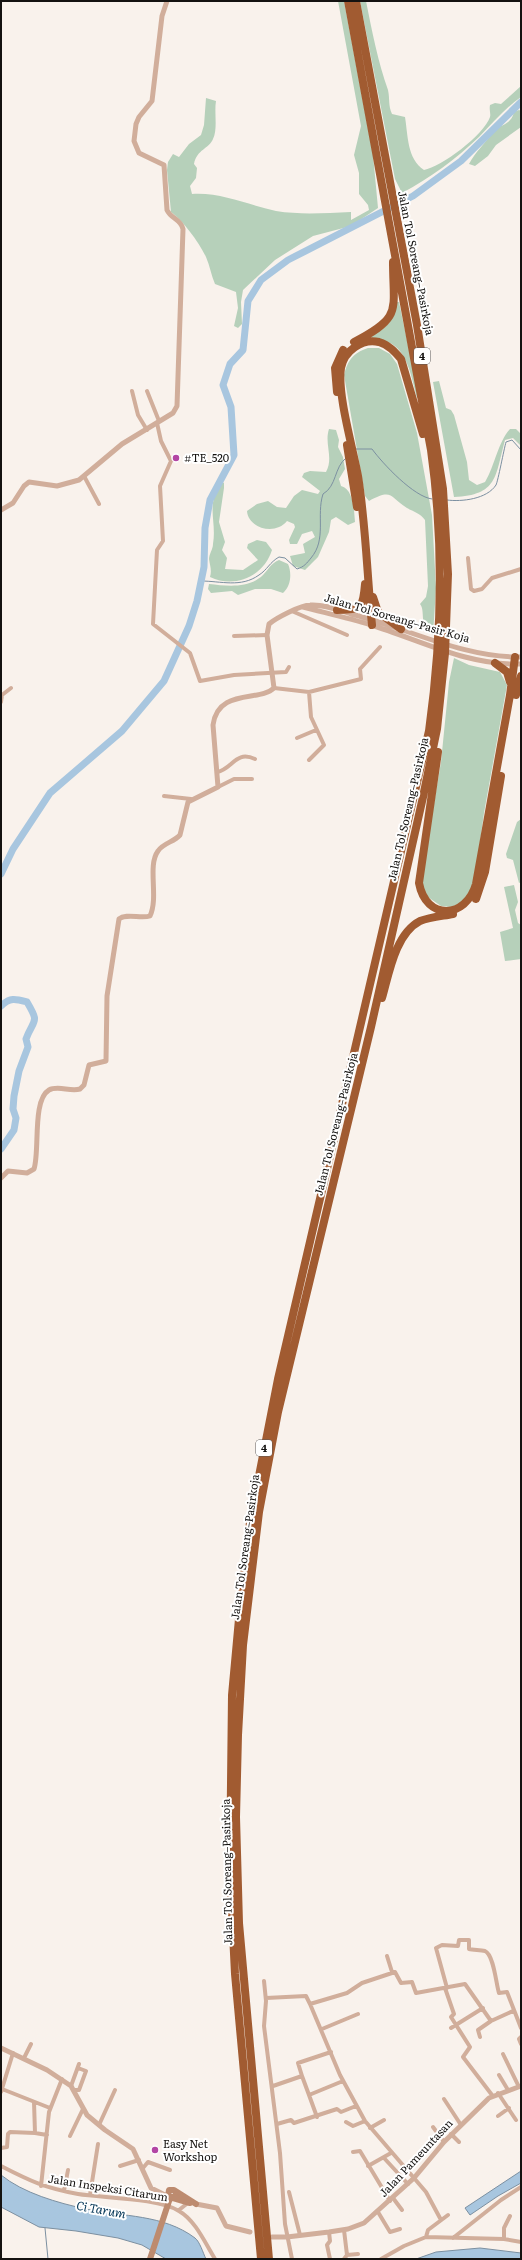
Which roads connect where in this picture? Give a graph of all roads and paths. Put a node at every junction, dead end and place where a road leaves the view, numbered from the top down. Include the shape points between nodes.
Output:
1 (167, 1) edge
2 (348, 1) edge
3 (356, 1) edge
4 (385, 180) junction
5 (394, 225) junction
6 (393, 241) junction
7 (132, 391) dead end
8 (147, 392) dead end
9 (158, 422) junction
10 (147, 430) junction
11 (349, 442) junction
12 (353, 465) junction
13 (84, 476) junction
14 (438, 490) junction
15 (99, 504) dead end
16 (1, 510) edge
17 (468, 558) dead end
18 (368, 565) junction
19 (521, 569) edge
20 (365, 579) junction
21 (302, 607) junction
22 (337, 610) junction
23 (294, 612) junction
24 (370, 621) junction
25 (401, 629) junction
26 (267, 635) junction
27 (347, 635) dead end
28 (234, 636) dead end
29 (380, 647) dead end
30 (442, 652) junction
31 (519, 661) edge
32 (495, 663) junction
33 (289, 667) dead end
34 (273, 672) junction
35 (521, 676) edge
36 (11, 688) dead end
37 (274, 688) junction
38 (309, 692) junction
39 (513, 695) junction
40 (1, 702) edge
41 (437, 729) junction
42 (316, 730) junction
43 (298, 738) dead end
44 (255, 759) dead end
45 (309, 760) dead end
46 (217, 772) junction
47 (252, 779) dead end
48 (218, 787) junction
49 (164, 796) dead end
50 (191, 799) junction
51 (371, 1027) junction
52 (1, 1178) edge
53 (387, 1956) dead end
54 (392, 1972) junction
55 (264, 1981) dead end
56 (446, 1988) junction
57 (266, 1998) junction
58 (310, 2004) junction
59 (483, 2008) junction
60 (514, 2011) junction
61 (358, 2014) dead end
62 (491, 2021) junction
63 (456, 2025) junction
64 (322, 2028) junction
65 (451, 2028) dead end
66 (521, 2028) edge
67 (480, 2037) dead end
68 (521, 2037) edge
69 (31, 2044) dead end
70 (521, 2044) edge
71 (1, 2048) edge
72 (331, 2052) junction
73 (13, 2053) junction
74 (503, 2054) dead end
75 (24, 2058) junction
76 (499, 2075) dead end
77 (302, 2076) junction
78 (63, 2078) junction
79 (343, 2081) junction
80 (273, 2086) junction
81 (520, 2087) edge
82 (73, 2088) junction
83 (2, 2090) edge
84 (115, 2090) dead end
85 (508, 2090) junction
86 (498, 2094) junction
87 (309, 2095) junction
88 (492, 2096) junction
89 (444, 2099) dead end
90 (34, 2102) junction
91 (356, 2106) junction
92 (50, 2108) junction
93 (509, 2108) junction
94 (82, 2109) junction
95 (498, 2116) dead end
96 (317, 2117) junction
97 (365, 2120) junction
98 (384, 2120) dead end
99 (516, 2120) dead end
100 (346, 2122) dead end
101 (277, 2124) junction
102 (99, 2125) junction
103 (461, 2125) junction
104 (433, 2127) dead end
105 (370, 2128) junction
106 (34, 2133) junction
107 (451, 2134) junction
108 (47, 2135) junction
109 (70, 2136) dead end
110 (444, 2142) junction
111 (459, 2142) dead end
112 (98, 2144) dead end
113 (1, 2148) edge
114 (352, 2152) dead end
115 (391, 2153) junction
116 (384, 2158) junction
117 (139, 2160) junction
118 (1, 2166) edge
119 (120, 2166) dead end
120 (368, 2166) junction
121 (143, 2168) junction
122 (68, 2170) dead end
123 (170, 2170) dead end
124 (414, 2178) junction
125 (408, 2184) junction
126 (41, 2186) junction
127 (521, 2187) edge
128 (64, 2191) junction
129 (288, 2192) dead end
130 (90, 2195) junction
131 (170, 2198) junction
132 (392, 2200) junction
133 (189, 2202) junction
134 (196, 2204) joint
135 (179, 2210) junction
136 (402, 2210) dead end
137 (378, 2212) junction
138 (448, 2215) dead end
139 (510, 2216) dead end
140 (441, 2220) junction
141 (400, 2229) dead end
142 (344, 2230) junction
143 (250, 2232) dead end
144 (329, 2232) junction
145 (300, 2235) junction
146 (272, 2237) dead end
147 (426, 2237) junction
148 (287, 2238) junction
149 (453, 2238) junction
150 (504, 2239) junction
151 (521, 2242) edge
152 (358, 2254) dead end
153 (346, 2257) edge
154 (150, 2259) edge
155 (215, 2259) edge
156 (261, 2259) edge
157 (269, 2259) edge
158 (292, 2259) edge
159 (330, 2259) edge
160 (381, 2259) edge

1 - 9 street via 162,16 152,101 137,120 134,141 139,153 164,164 167,212 182,223 185,238 177,406 173,413
2 - 4 highway, Jalan Tol Soreang–Pasirkoja / 4
3 - 4 highway, Jalan Tol Soreang–Pasirkoja / 4
4 - 5 highway, Jalan Tol Soreang–Pasirkoja / 4
5 - 6 highway, Jalan Tol Soreang–Pasirkoja / 4
5 - 14 highway, Jalan Tol Soreang–Pasirkoja / 4 via 417,325
6 - 11 highway via 394,300 390,318 382,326 344,349 335,368 335,381
6 - 14 highway, Jalan Tol Soreang–Pasirkoja / 4
7 - 10 street via 138,415
8 - 9 street
9 - 10 street
9 - 34 street via 161,441 171,461 160,486 163,541 157,550 152,623 192,655 200,681
10 - 13 street via 122,444
11 - 12 highway
11 - 14 highway via 341,386 341,367 350,350 365,342 378,342 393,350 404,366
12 - 18 highway via 366,535
12 - 20 highway
13 - 15 street
13 - 16 street via 75,482 57,486 29,482 14,502
14 - 30 highway, Jalan Tol Soreang–Pasirkoja / 4
17 - 19 street via 471,588 474,591 482,589 492,578
18 - 24 highway
18 - 25 highway via 378,612
20 - 22 highway via 364,600 360,607 353,610
20 - 24 highway
21 - 22 street, Jalan Tol Soreang–Pasir Koja via 314,605
21 - 23 street
21 - 24 street, Jalan Tol Soreang–Pasir Koja
22 - 24 street, Jalan Tol Soreang–Pasir Koja
23 - 26 street via 269,624
23 - 27 street
24 - 25 street, Jalan Tol Soreang–Pasir Koja
24 - 32 street, Jalan Tol Soreang–Pasir Koja via 448,652
25 - 31 street, Jalan Tol Soreang–Pasir Koja via 462,648
26 - 28 street
26 - 34 street
29 - 38 street via 360,669 361,679
30 - 41 highway, Jalan Tol Soreang–Pasirkoja / 4
30 - 156 highway, Jalan Tol Soreang–Pasirkoja / 4 via 429,731 278,1379 256,1488 246,1558 232,1695 230,1864 235,1974
31 - 32 street, Jalan Tol Soreang–Pasir Koja
31 - 39 highway
32 - 39 highway via 509,674
33 - 34 street via 286,672
34 - 37 street
35 - 39 highway
36 - 40 street via 2,695
37 - 38 street
37 - 46 street via 268,692 235,699 215,716 213,725
38 - 42 street via 311,717
39 - 41 highway via 476,884 469,901 462,907 448,910 440,910 429,905 421,895 419,883 438,746
39 - 51 highway via 478,896 462,912 421,921 407,931 395,954
41 - 51 highway, Jalan Tol Soreang–Pasirkoja / 4
42 - 43 street
42 - 45 street via 324,745
44 - 46 street via 244,757 235,760 224,770
46 - 48 street
47 - 48 street via 234,779
48 - 50 street
49 - 50 street
50 - 52 street via 180,835 160,848 155,856 154,901 150,916 122,917 118,922 107,996 106,1061 89,1065 82,1088 56,1088 47,1092 41,1102 34,1169 27,1173 8,1171
51 - 157 highway, Jalan Tol Soreang–Pasirkoja / 4 via 278,1412 259,1512 243,1645 236,1810 239,1923
53 - 54 street
54 - 56 street via 396,1972 401,1983 412,1982 416,1993
54 - 58 street via 362,1983 346,1993
55 - 57 street
56 - 59 street via 465,1984
56 - 60 street via 436,1948 442,1945 458,1946 459,1940 469,1940 469,1949 486,1952 494,1965 494,1977 499,1993 506,1992
56 - 63 street via 454,2014 451,2017
57 - 58 street via 306,1996
57 - 80 street via 264,2026
58 - 64 street
59 - 62 street
59 - 63 street
60 - 62 street
60 - 66 street
61 - 64 street
62 - 67 street via 477,2030
63 - 65 street
63 - 88 street via 470,2047 463,2057
64 - 72 street
68 - 70 street
69 - 75 street
71 - 73 street
72 - 77 street via 298,2063
72 - 79 street
73 - 75 street
73 - 83 street
74 - 81 street
75 - 78 street
76 - 85 street
77 - 80 street
77 - 87 street
78 - 82 street
78 - 92 street
79 - 87 street
79 - 91 street
80 - 101 street
81 - 85 street, Jalan Pameuntasan
82 - 82 street via 79,2066 86,2071 79,2090
82 - 94 street
83 - 90 street
84 - 102 street
85 - 86 street, Jalan Pameuntasan
86 - 88 street, Jalan Pameuntasan
86 - 93 street
87 - 96 street
88 - 103 street, Jalan Pameuntasan
89 - 103 street
90 - 92 street
90 - 106 street
91 - 96 street via 341,2112 337,2109
91 - 97 street
92 - 108 street
93 - 95 street
93 - 99 street
94 - 102 street
94 - 109 street
96 - 101 street
97 - 100 street via 353,2126
97 - 105 street
98 - 105 street
101 - 148 street
102 - 117 street via 133,2149
103 - 107 street, Jalan Pameuntasan
104 - 110 street
105 - 115 street
106 - 108 street
106 - 113 street via 9,2132 7,2147
107 - 110 street, Jalan Pameuntasan
107 - 111 street
108 - 126 street
110 - 124 street, Jalan Pameuntasan
112 - 130 street
114 - 120 street via 360,2151
115 - 116 street
115 - 124 street
116 - 120 street
116 - 125 street
117 - 119 street
117 - 121 street
118 - 126 street, Jalan Inspeksi Citarum
120 - 132 street
121 - 123 street via 148,2162
121 - 131 street via 151,2188
122 - 128 street
124 - 125 street, Jalan Pameuntasan
124 - 140 street via 426,2192
125 - 132 street, Jalan Pameuntasan
126 - 128 street, Jalan Inspeksi Citarum
127 - 149 street
128 - 130 street, Jalan Inspeksi Citarum
129 - 145 street
130 - 135 street, Jalan Inspeksi Citarum via 158,2204
131 - 133 main road
131 - 133 main road via 176,2192
131 - 154 main road
132 - 136 street
132 - 137 street, Jalan Pameuntasan
133 - 134 main road
133 - 135 street
134 - 143 street via 214,2206 226,2226
135 - 155 street, Jalan Inspeksi Citarum via 193,2224
137 - 141 street via 390,2232
137 - 142 street, Jalan Pameuntasan via 364,2223
138 - 140 street
139 - 150 street via 504,2228
140 - 147 street via 428,2230
142 - 144 street, Jalan Pameuntasan
142 - 153 street
144 - 145 street, Jalan Pameuntasan
144 - 159 street via 330,2241 327,2244
145 - 148 street, Jalan Pameuntasan
146 - 148 street, Jalan Pameuntasan
147 - 149 street
147 - 160 street
148 - 158 street
149 - 150 street
150 - 151 street
152 - 153 street

